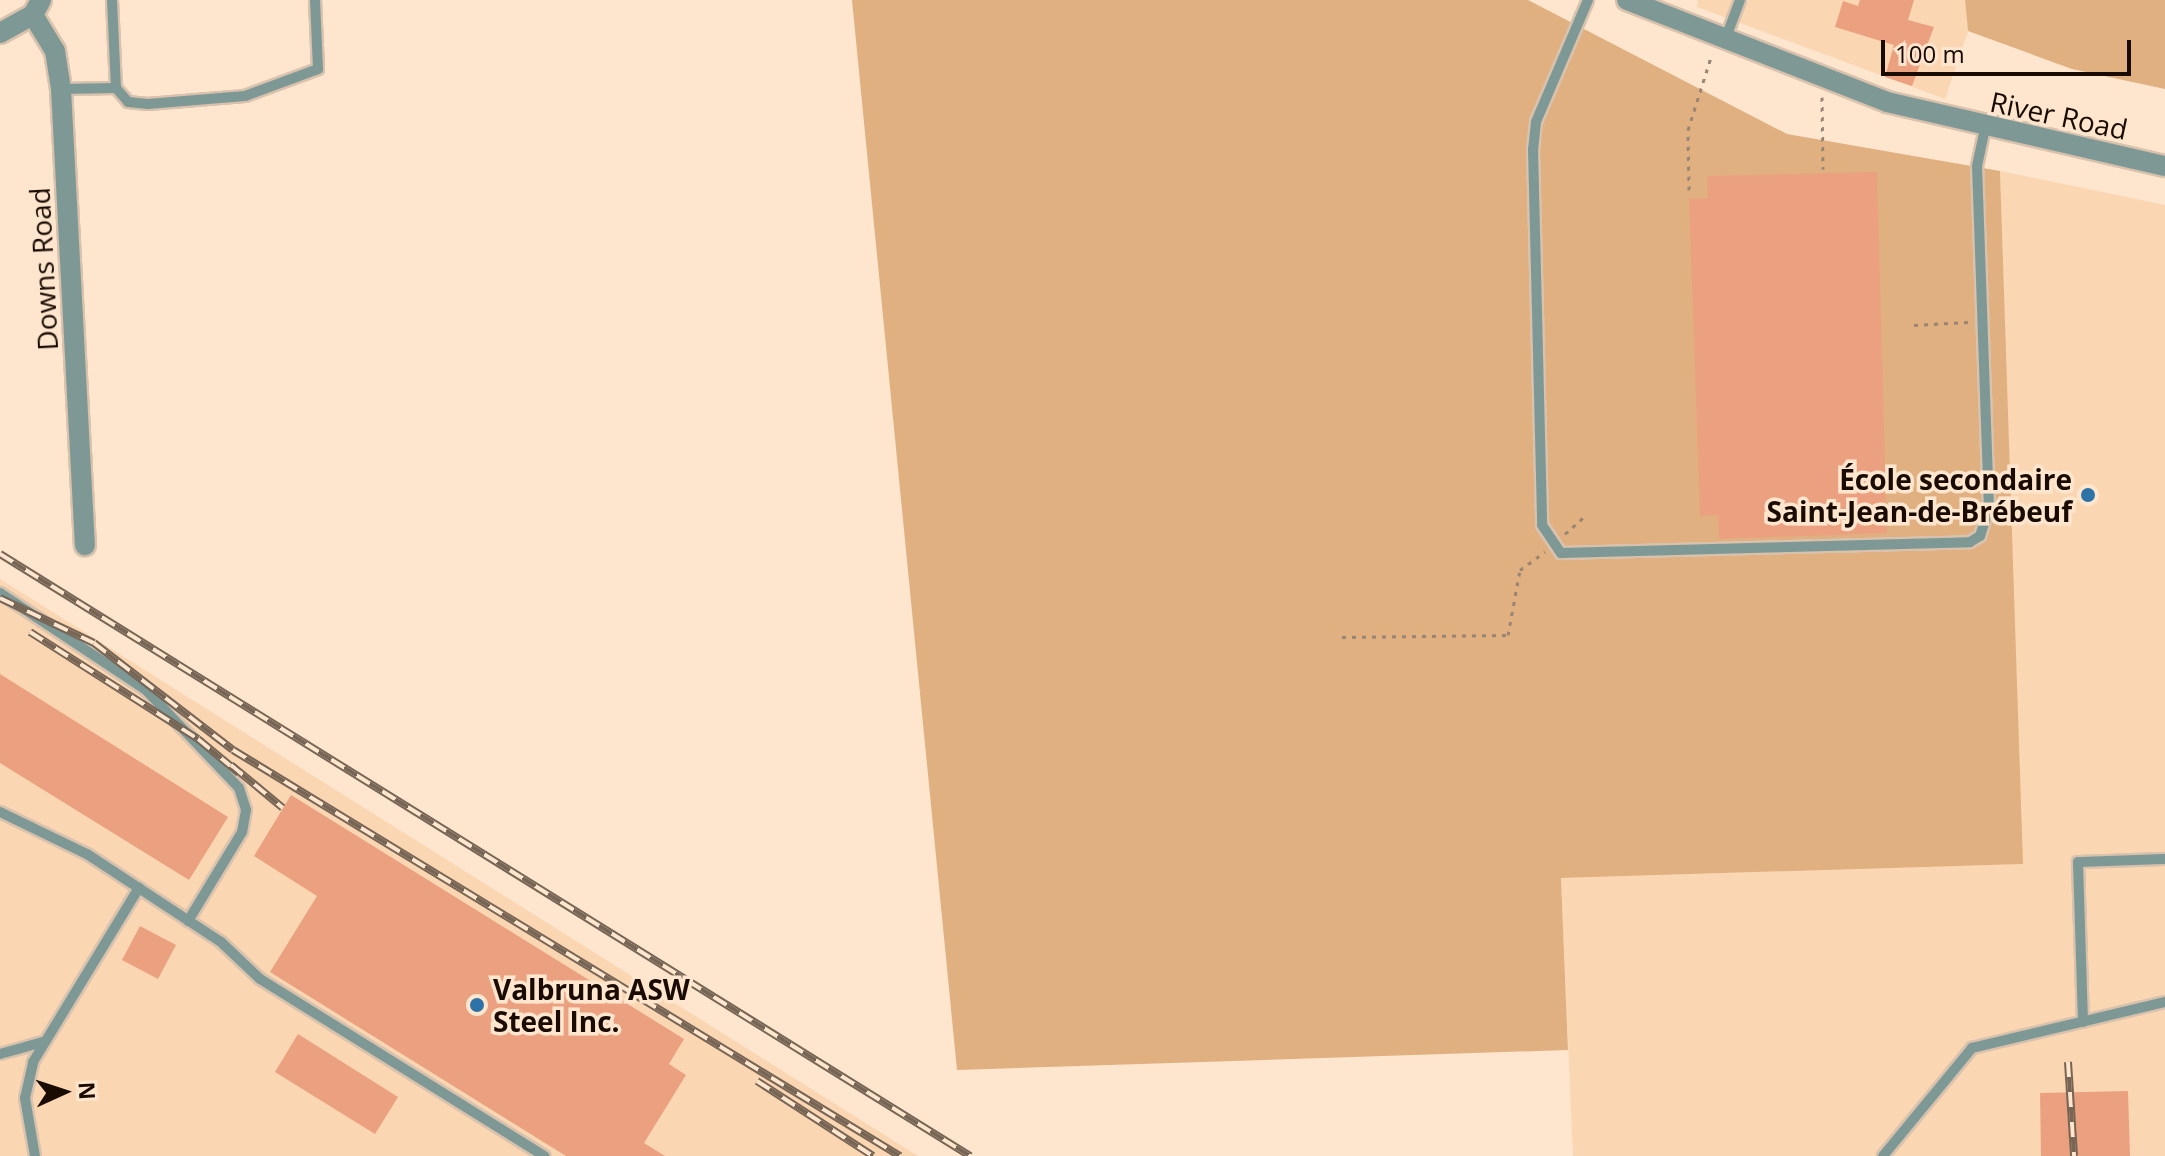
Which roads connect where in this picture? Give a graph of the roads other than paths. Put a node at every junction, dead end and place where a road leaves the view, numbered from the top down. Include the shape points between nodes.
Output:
1 (112, 0) edge
2 (315, 0) edge
3 (1588, 0) edge
4 (1627, 0) edge
5 (1740, 0) edge
6 (37, 7) edge
7 (0, 33) edge
8 (1720, 40) junction
9 (116, 88) junction
10 (61, 89) junction
11 (1985, 129) junction
12 (2165, 166) edge
13 (85, 545) dead end
14 (0, 593) edge
15 (0, 812) edge
16 (2165, 859) edge
17 (139, 888) junction
18 (188, 921) junction
19 (2165, 1002) edge
20 (2083, 1022) junction
21 (43, 1042) junction
22 (0, 1054) edge
23 (35, 1156) edge
24 (544, 1156) edge
25 (1883, 1156) edge

1 - 9 lane
2 - 9 lane via 318,69 245,96 138,103 128,102
3 - 11 lane via 1536,122 1533,149 1542,525 1553,546 1574,556 1970,542 1988,524 1977,166
4 - 8 street, River Road
5 - 8 lane
6 - 7 street
6 - 10 street, Downs Road via 55,51
8 - 11 street, River Road via 1822,81
9 - 10 lane
10 - 13 street, Downs Road
11 - 12 street, River Road
14 - 18 lane via 146,690 239,788 246,810 242,832
15 - 17 lane via 48,830
16 - 20 lane via 2078,862
17 - 18 lane
17 - 21 lane
18 - 24 lane via 260,979
19 - 20 lane
20 - 25 lane via 1972,1048
21 - 22 lane
21 - 23 lane via 25,1098

